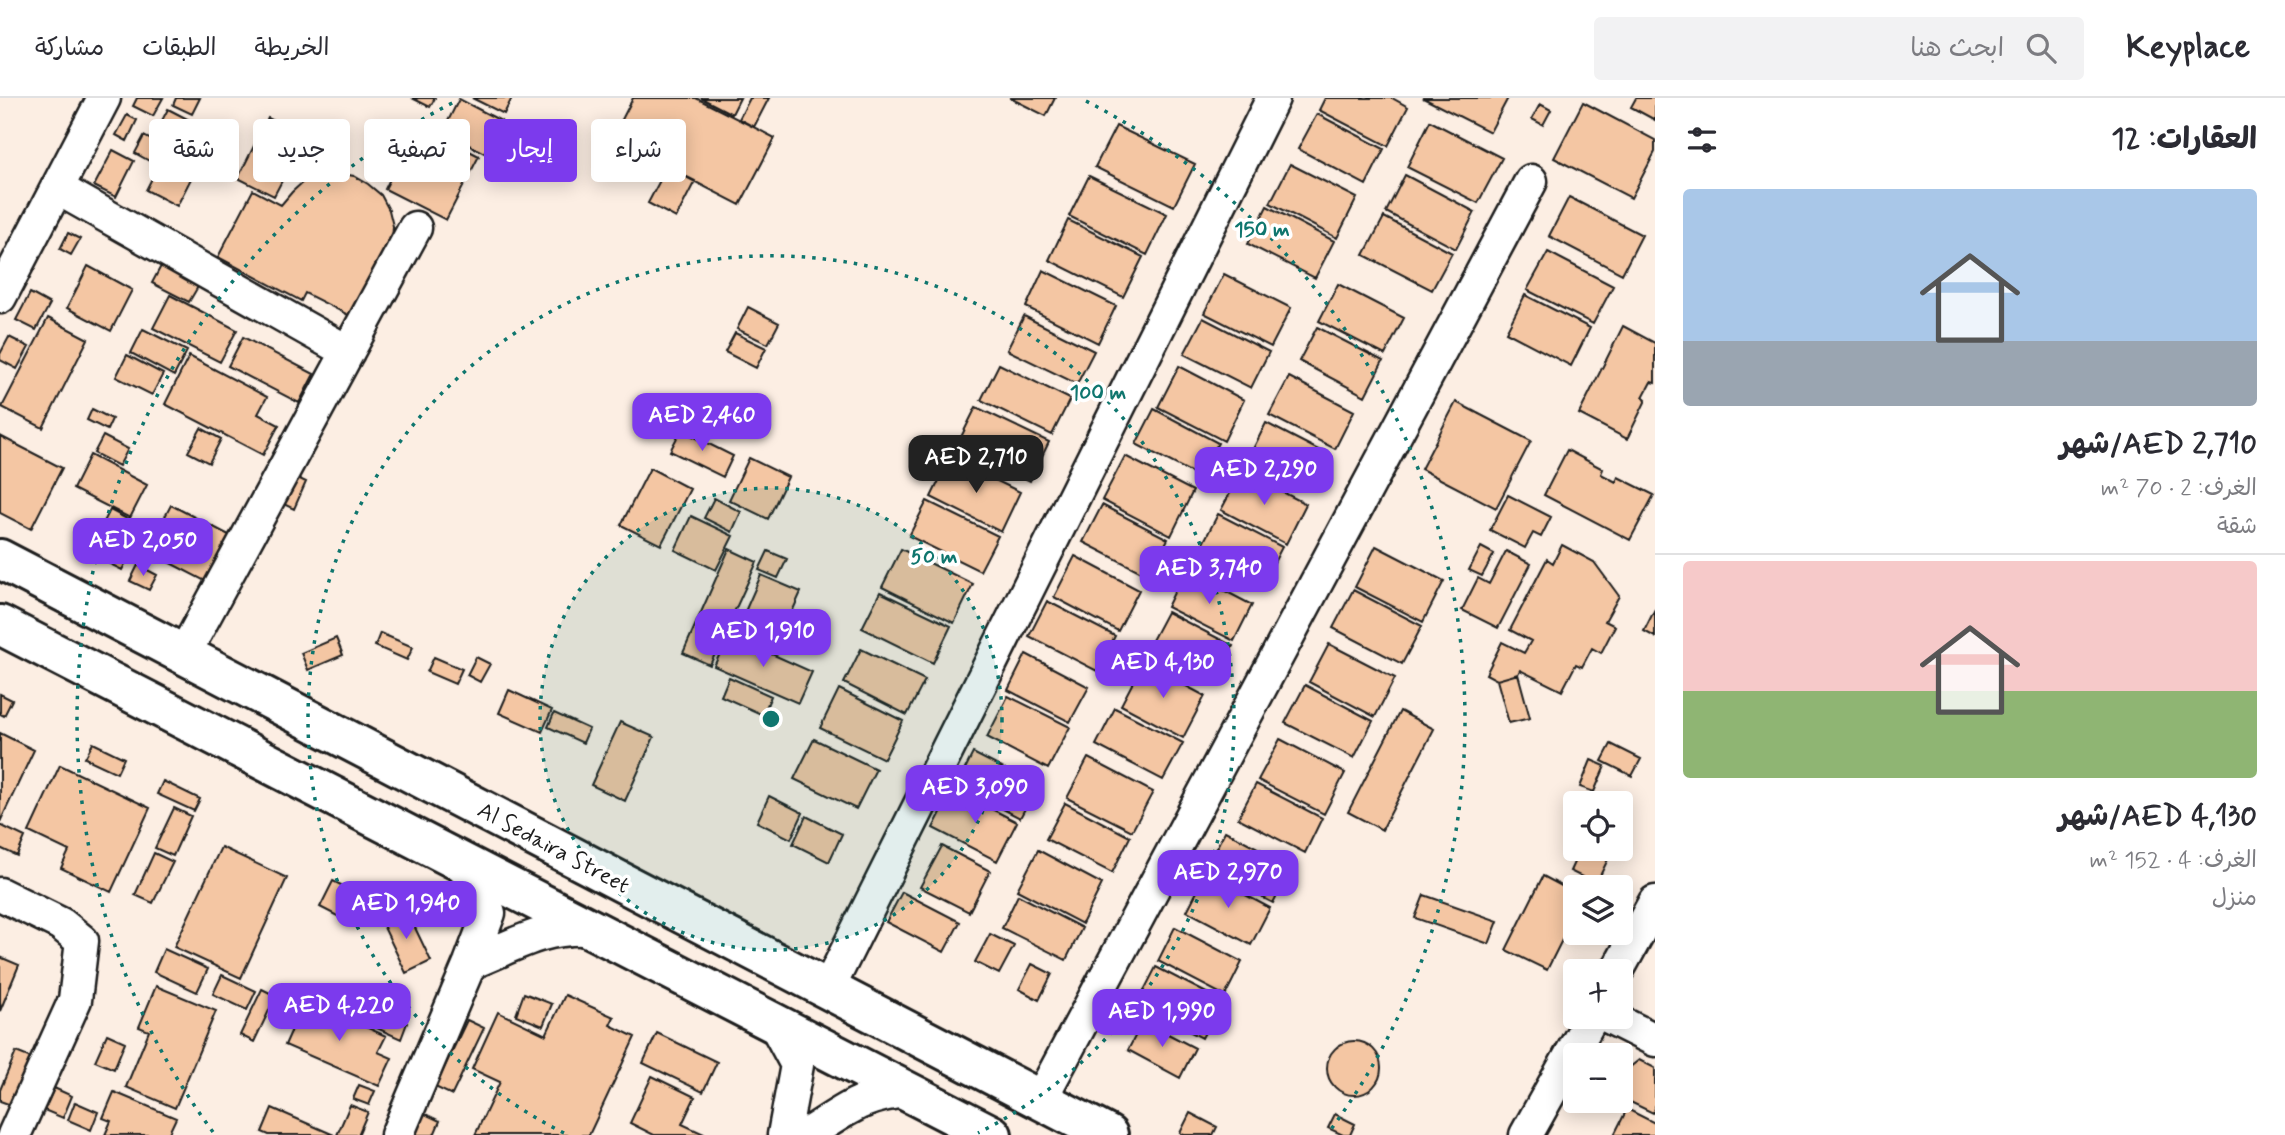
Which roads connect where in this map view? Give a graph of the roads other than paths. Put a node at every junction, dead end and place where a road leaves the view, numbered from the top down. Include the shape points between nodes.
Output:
1 (104, 98) edge
2 (1273, 98) edge
3 (1531, 181) dead end
4 (57, 188) junction
5 (415, 228) dead end
6 (0, 297) edge
7 (348, 352) junction
8 (0, 559) edge
9 (0, 625) edge
10 (184, 654) junction
11 (460, 863) junction
12 (0, 894) edge
13 (1655, 902) edge
14 (588, 929) junction
15 (1624, 959) edge
16 (470, 963) junction
17 (828, 989) junction
18 (776, 1026) junction
19 (1585, 1029) edge
20 (1633, 1029) edge
21 (1655, 1040) edge
22 (908, 1091) junction
23 (1040, 1100) junction
24 (14, 1135) edge
25 (397, 1135) edge
26 (784, 1135) edge
27 (806, 1135) edge
28 (992, 1135) edge
29 (1108, 1135) edge
30 (1526, 1135) edge

1 - 4 street
2 - 17 street
3 - 23 street
4 - 6 street
4 - 7 street
5 - 7 street
7 - 10 street
8 - 10 main road, Al Sedaira Street
9 - 11 main road
10 - 17 main road, Al Sedaira Street
11 - 14 main road
11 - 16 street via 483,894 489,913
12 - 24 street via 61,924 82,941 75,1000
13 - 15 street
14 - 16 street via 545,932
14 - 18 main road
16 - 25 street
17 - 23 main road, Al Sedaira Street
18 - 22 main road
18 - 26 street via 797,1065
19 - 30 street
20 - 21 street
22 - 27 street via 864,1099
22 - 28 main road
23 - 29 main road, Al Sedaira Street

